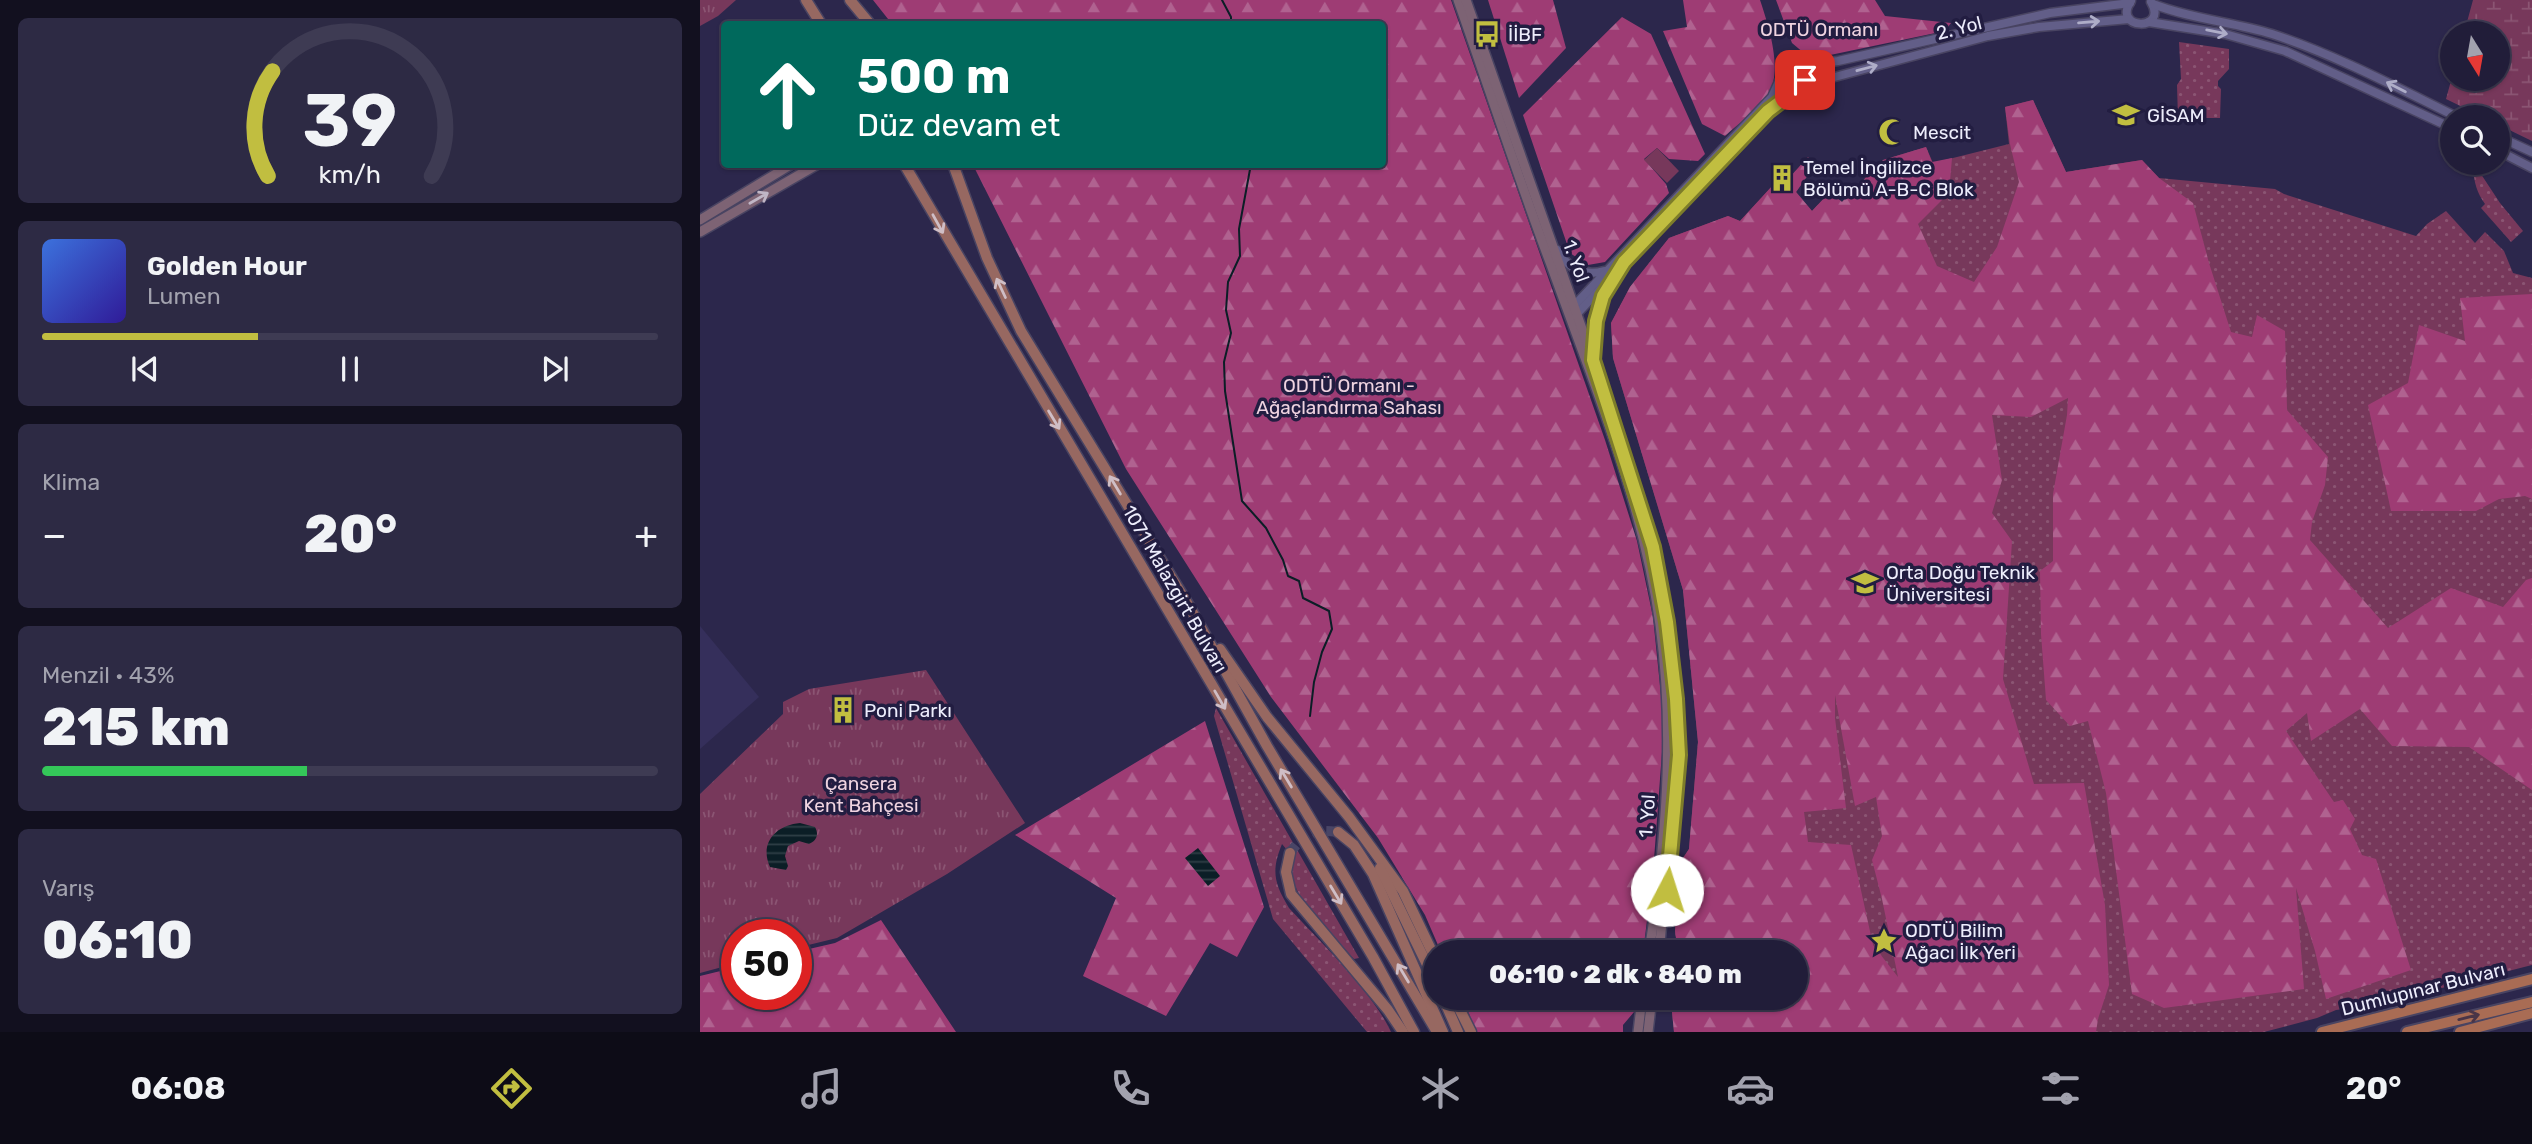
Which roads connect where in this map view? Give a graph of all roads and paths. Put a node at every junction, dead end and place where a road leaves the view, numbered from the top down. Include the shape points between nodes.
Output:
1 (806, 0) edge
2 (850, 0) edge
3 (1458, 0) edge
4 (1466, 0) edge
5 (2131, 1) edge
6 (2151, 2) edge
7 (2129, 19) junction
8 (819, 21) edge
9 (868, 21) edge
10 (2149, 22) junction
11 (1801, 66) junction
12 (2364, 71) junction
13 (1781, 77) junction
14 (2361, 85) junction
15 (1799, 87) junction
16 (2440, 109) edge
17 (1504, 119) junction
18 (2440, 122) edge
19 (2510, 142) edge
20 (2532, 152) edge
21 (2510, 157) edge
22 (1715, 161) junction
23 (785, 168) edge
24 (811, 168) edge
25 (906, 168) edge
26 (954, 168) edge
27 (2532, 168) edge
28 (1684, 194) junction
29 (700, 220) edge
30 (700, 232) edge
31 (1550, 239) junction
32 (1624, 262) junction
33 (1607, 270) junction
34 (1573, 313) junction
35 (1593, 360) junction
36 (1189, 606) junction
37 (1338, 832) dead end
38 (1290, 853) dead end
39 (1374, 854) junction
40 (1662, 889) junction
41 (1426, 940) edge
42 (1651, 940) edge
43 (1660, 940) edge
44 (1423, 956) edge
45 (2532, 979) edge
46 (2532, 1002) edge
47 (1451, 1010) edge
48 (1455, 1010) edge
49 (1641, 1010) edge
50 (1651, 1010) edge
51 (2532, 1013) edge
52 (1403, 1032) edge
53 (1414, 1032) edge
54 (1437, 1032) edge
55 (1443, 1032) edge
56 (1458, 1032) edge
57 (1471, 1032) edge
58 (1638, 1032) edge
59 (1648, 1032) edge
60 (2322, 1032) edge
61 (2407, 1032) edge
62 (2460, 1032) edge

1 - 8 main road
2 - 9 main road
3 - 17 main road, 1. Yol
4 - 17 main road, 1. Yol
5 - 7 street, 2. Yol
5 - 11 street, 2. Yol via 2050,13
6 - 10 street via 2154,15
6 - 12 street via 2300,43
7 - 10 street, 2. Yol via 2141,25
15 -> 7 street, 2. Yol via 1988,36
10 -> 14 street, 2. Yol via 2255,42
11 - 13 street, 2. Yol via 1788,64
11 - 15 street via 1806,76
12 - 14 street
16 -> 12 street
13 - 15 street via 1786,86
13 - 22 street, 2. Yol via 1773,95
14 - 18 street, 2. Yol
15 - 22 street, 2. Yol
17 - 31 main road, 1. Yol
17 - 34 main road, 1. Yol
19 - 20 street
21 - 27 street
22 - 28 street, 2. Yol
23 - 29 main road
30 -> 24 main road
25 -> 53 main road, 1071 Malazgirt Bulvarı
36 -> 26 main road, 1071 Malazgirt Bulvarı via 1021,331 987,258
28 - 32 street, 2. Yol
28 - 33 street, 2. Yol
31 - 33 street via 1567,264 1578,271 1594,274
31 - 34 main road, 1. Yol
32 - 34 street, 2. Yol
32 - 35 street via 1603,296
33 - 34 street, 2. Yol
34 - 35 main road, 1. Yol
34 - 40 main road, 1. Yol via 1628,486 1660,624 1669,757
35 - 40 main road, 1. Yol via 1653,547 1667,622 1679,755
36 - 39 main road via 1267,717
54 -> 36 main road, 1071 Malazgirt Bulvarı
37 - 55 main road via 1354,845 1373,874
38 - 52 main road via 1286,872 1291,894
39 - 41 main road via 1403,891
39 - 44 main road
40 - 42 main road, 1. Yol
40 - 43 main road, 1. Yol
45 - 60 highway, Dumlupınar Bulvarı
61 -> 46 highway, Dumlupınar Bulvarı
47 - 56 main road
48 - 57 main road
49 - 58 main road
50 - 59 main road
51 - 62 highway

